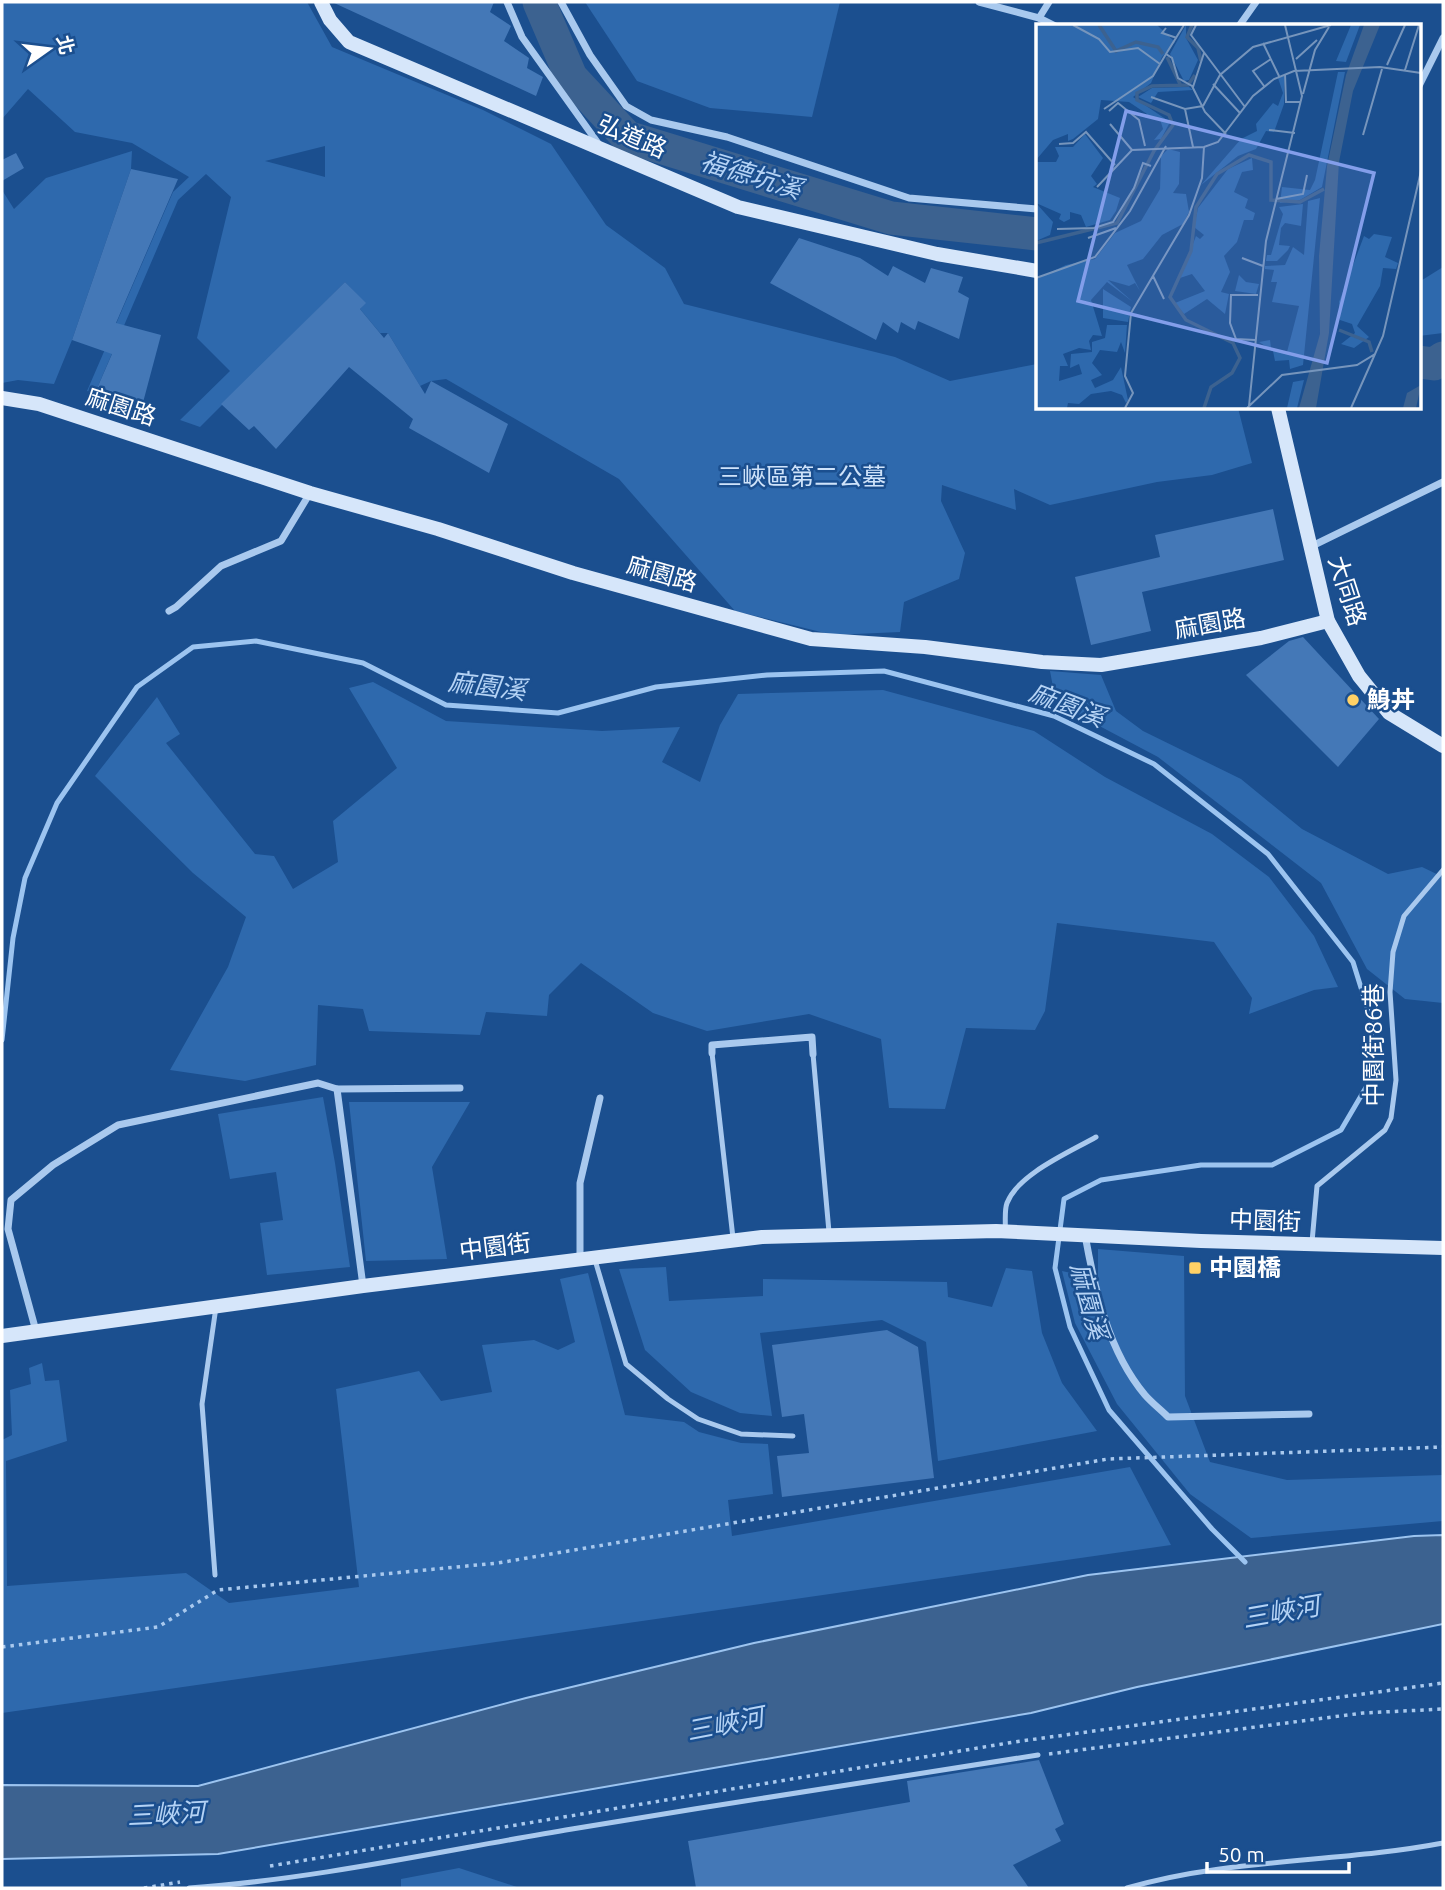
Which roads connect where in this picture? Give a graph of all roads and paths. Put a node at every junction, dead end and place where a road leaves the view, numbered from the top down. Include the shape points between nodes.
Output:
1 (321, 2) edge
2 (507, 2) edge
3 (561, 2) edge
4 (979, 2) edge
5 (1049, 2) edge
6 (1256, 2) edge
7 (1039, 18) junction
8 (1051, 24) edge
9 (1240, 24) edge
10 (1443, 38) edge
11 (1420, 84) edge
12 (602, 149) junction
13 (1036, 209) edge
14 (1036, 271) edge
15 (2, 398) edge
16 (1278, 410) edge
17 (1443, 482) edge
18 (310, 493) junction
19 (1310, 548) junction
20 (169, 611) dead end
21 (1328, 621) junction
22 (1443, 746) edge
23 (1443, 870) edge
24 (712, 1053) joint
25 (813, 1054) joint
26 (460, 1087) dead end
27 (337, 1089) junction
28 (600, 1098) dead end
29 (1096, 1137) dead end
30 (1000, 1231) junction
31 (829, 1234) junction
32 (1084, 1234) junction
33 (733, 1240) junction
34 (1311, 1245) junction
35 (1443, 1248) edge
36 (587, 1258) junction
37 (363, 1286) junction
38 (216, 1307) junction
39 (36, 1331) junction
40 (2, 1336) edge
41 (1309, 1414) dead end
42 (793, 1436) dead end
43 (1443, 1447) edge
44 (215, 1575) dead end
45 (2, 1647) edge
46 (1443, 1709) edge
47 (1038, 1755) joint
48 (1443, 1843) edge
49 (189, 1888) edge
50 (1127, 1888) edge

1 - 12 street, 弘道路 via 349,42
2 - 12 street via 522,37
3 - 13 street via 626,106 651,120 727,137 909,198
4 - 7 street
5 - 7 street
6 - 9 street
7 - 8 street
10 - 11 street
12 - 14 street, 弘道路 via 738,207 937,254
15 - 18 street, 麻園路 via 88,419
16 - 19 street, 大同路
17 - 19 street
18 - 20 street via 281,541 221,566
18 - 21 street, 麻園路 via 811,639 1101,665 1261,638
19 - 21 street, 大同路
21 - 22 street, 大同路 via 1359,677 1389,713
23 - 34 lane, 中園街86巷 via 1404,916 1393,952 1390,992 1396,1080 1391,1118 1385,1130 1317,1186
24 - 25 street via 712,1045 812,1037
24 - 33 lane
25 - 31 lane
26 - 27 street
27 - 37 street
27 - 39 street via 318,1083 118,1125 53,1165 11,1199 8,1229
28 - 36 street via 580,1183
29 - 30 lane via 1039,1169 1018,1187 1007,1204
30 - 31 street, 中園街
30 - 32 street
31 - 33 street, 中園街
32 - 34 street, 中園街
32 - 41 street via 1097,1295 1118,1351 1144,1394 1168,1417
33 - 36 street, 中園街
34 - 35 street, 中園街
36 - 37 street, 中園街
36 - 42 lane via 626,1364 698,1419 741,1434
37 - 38 street, 中園街
38 - 39 street, 中園街
38 - 44 lane via 202,1404
39 - 40 street, 中園街
43 - 45 path via 1108,1459 498,1563 218,1590 158,1627
46 - 47 path via 1363,1713
47 - 49 lane via 339,1870
48 - 50 lane via 1207,1869

